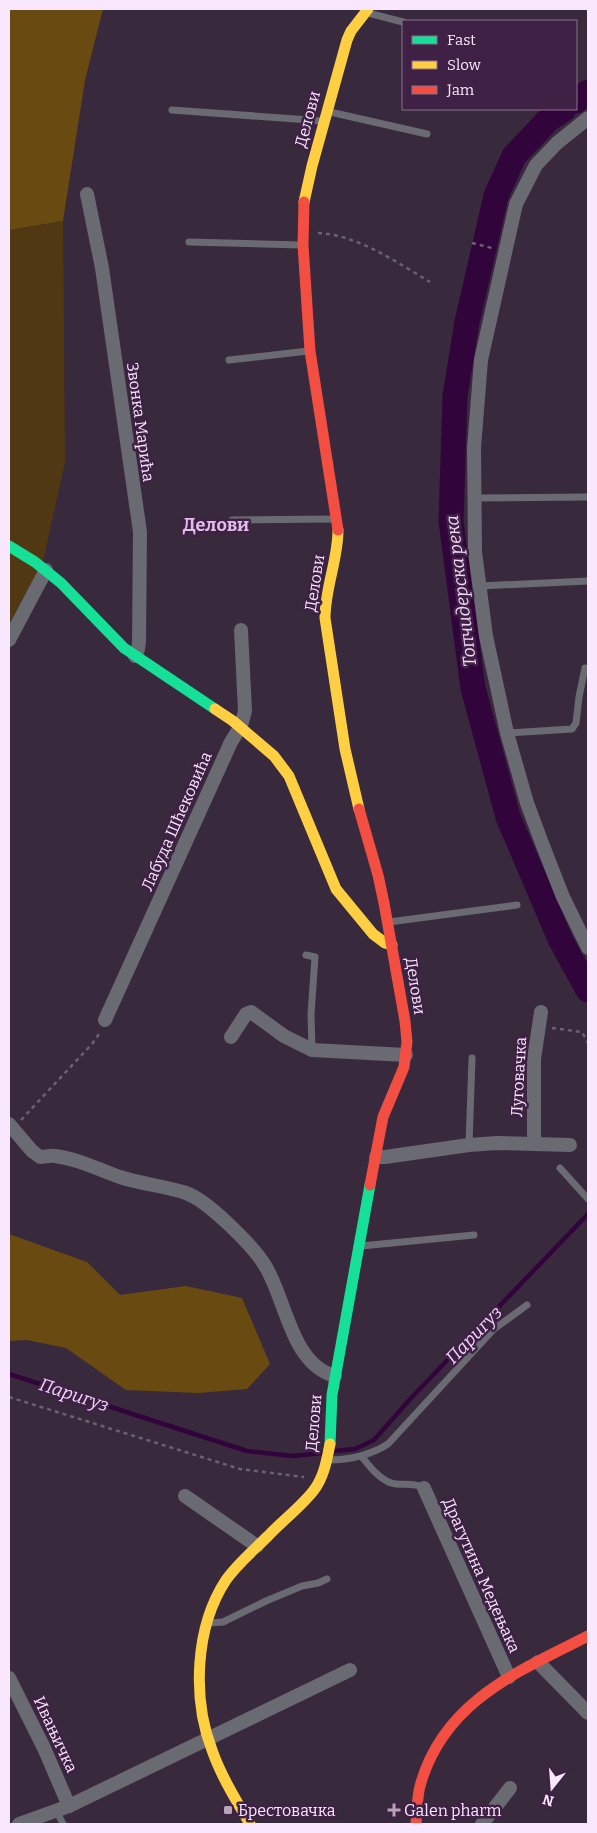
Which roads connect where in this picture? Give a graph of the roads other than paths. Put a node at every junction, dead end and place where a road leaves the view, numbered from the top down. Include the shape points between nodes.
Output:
1 (367, 10) edge
2 (402, 22) edge
3 (172, 110) dead end
4 (325, 116) junction
5 (588, 118) edge
6 (427, 134) dead end
7 (87, 194) dead end
8 (189, 242) dead end
9 (303, 245) junction
10 (310, 351) junction
11 (229, 360) dead end
12 (588, 497) edge
13 (475, 498) junction
14 (337, 519) junction
15 (232, 520) dead end
16 (9, 546) edge
17 (46, 570) junction
18 (588, 581) edge
19 (479, 586) junction
20 (241, 630) dead end
21 (9, 640) edge
22 (135, 656) junction
23 (585, 668) dead end
24 (240, 726) junction
25 (507, 732) junction
26 (517, 905) dead end
27 (388, 922) junction
28 (392, 945) junction
29 (588, 948) edge
30 (306, 955) dead end
31 (541, 1012) dead end
32 (105, 1020) road end
33 (231, 1037) dead end
34 (312, 1050) junction
35 (406, 1055) junction
36 (472, 1058) dead end
37 (11, 1126) edge
38 (534, 1144) junction
39 (469, 1145) junction
40 (570, 1145) dead end
41 (376, 1157) junction
42 (560, 1168) dead end
43 (588, 1199) edge
44 (474, 1235) dead end
45 (361, 1246) junction
46 (527, 1305) dead end
47 (335, 1376) junction
48 (362, 1457) junction
49 (328, 1458) junction
50 (424, 1488) joint
51 (185, 1496) dead end
52 (257, 1546) junction
53 (327, 1579) dead end
54 (207, 1623) junction
55 (588, 1636) edge
56 (538, 1662) junction
57 (350, 1670) dead end
58 (508, 1677) junction
59 (9, 1678) edge
60 (588, 1713) edge
61 (208, 1740) junction
62 (510, 1788) dead end
63 (63, 1808) junction
64 (19, 1824) edge
65 (63, 1824) edge
66 (250, 1824) edge
67 (416, 1824) edge
68 (482, 1824) edge

1 - 2 lane
1 - 4 street, Делови via 347,40
3 - 4 lane
4 - 6 lane
4 - 9 street, Делови via 304,200
5 - 13 street via 536,165 516,204 481,360 474,448
7 - 22 street, Звонка Марића via 102,268 140,532 139,642
8 - 9 lane
9 - 10 street, Делови
10 - 11 lane
10 - 14 street, Делови
12 - 13 lane
13 - 19 street
14 - 15 lane
14 - 27 street, Делови via 336,558 325,604 325,618 345,749
16 - 17 street
17 - 21 street
17 - 22 street
18 - 19 lane
19 - 25 street via 486,636
20 - 24 street, Лабуда Шћековића via 245,711
22 - 24 street
23 - 25 lane via 576,723 572,728
24 - 28 street via 274,756 289,776 336,889 373,934
24 - 32 street, Лабуда Шћековића
25 - 29 street via 542,846
26 - 27 lane
27 - 28 street, Делови
28 - 35 street, Делови
30 - 34 lane via 315,957
31 - 38 street, Луговачка via 533,1085
33 - 34 street via 246,1014 251,1012 278,1032
34 - 35 street
35 - 41 street, Делови via 384,1117
36 - 39 lane
37 - 47 street via 40,1157 52,1155 73,1160 202,1201 259,1257 268,1270 302,1348 316,1366
38 - 39 street
38 - 40 street
39 - 41 street
41 - 45 street, Делови
42 - 43 lane
44 - 45 lane
45 - 47 street, Делови
46 - 48 lane via 488,1336 388,1444
47 - 49 street, Делови
48 - 49 lane
48 - 50 lane via 389,1482
49 - 52 street, Делови via 314,1490
50 - 58 street, Драгутина Медењака
51 - 52 street
52 - 54 street, Делови via 224,1583
53 - 54 lane via 296,1589 224,1622
54 - 61 street, Делови via 200,1664
55 - 56 street
56 - 58 street
56 - 60 street
57 - 61 street
58 - 67 street via 473,1702 440,1739 422,1781
59 - 63 street, Ивањичка via 44,1748
61 - 63 street
61 - 66 street, Делови
62 - 68 street
63 - 64 street
63 - 65 lane

